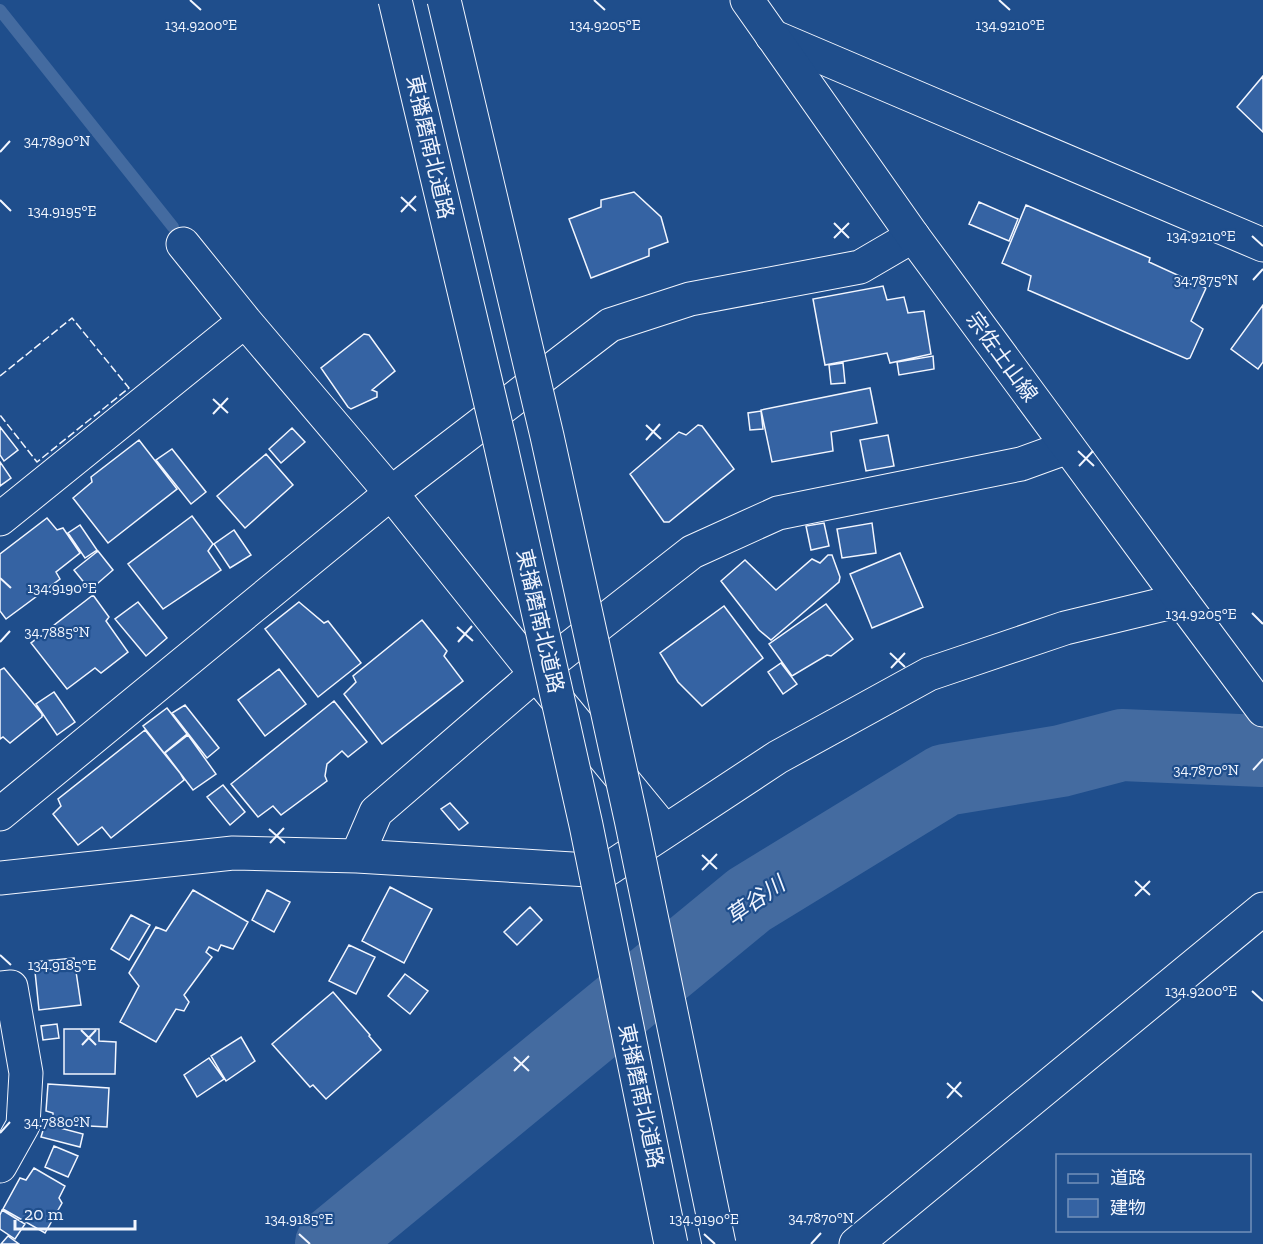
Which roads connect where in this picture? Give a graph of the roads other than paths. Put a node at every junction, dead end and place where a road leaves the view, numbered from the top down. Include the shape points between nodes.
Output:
1 (395, 0) edge
2 (444, 0) edge
3 (747, 0) edge
4 (772, 36) junction
5 (913, 236) junction
6 (183, 244) dead end
7 (1263, 245) edge
8 (245, 321) junction
9 (1068, 447) junction
10 (391, 493) junction
11 (0, 519) edge
12 (1180, 600) junction
13 (536, 674) junction
14 (1263, 710) edge
15 (0, 814) edge
16 (665, 831) junction
17 (357, 856) junction
18 (0, 879) edge
19 (1263, 909) edge
20 (0, 988) edge
21 (0, 1166) edge
22 (671, 1244) edge
23 (719, 1244) edge
24 (856, 1244) edge

1 - 22 main road, 東播磨南北道路, bridge via 500,438 586,825
2 - 23 main road, bridge via 547,436
3 - 4 main road, 宗佐土山線
4 - 5 main road, 宗佐土山線
4 - 7 main road
5 - 9 main road, 宗佐土山線
5 - 10 main road via 860,267 690,299 610,326
6 - 8 main road
8 - 10 main road
8 - 11 main road
9 - 12 main road, 宗佐土山線
9 - 13 main road via 1021,464 777,513 692,552
10 - 13 main road
10 - 15 main road
12 - 14 main road, 宗佐土山線
12 - 16 main road via 1065,628 929,674 778,757
13 - 16 main road
13 - 17 main road via 376,812
16 - 17 main road via 605,871
17 - 18 main road via 233,853
19 - 24 main road
20 - 21 main road via 11,987 26,1073 23,1125

